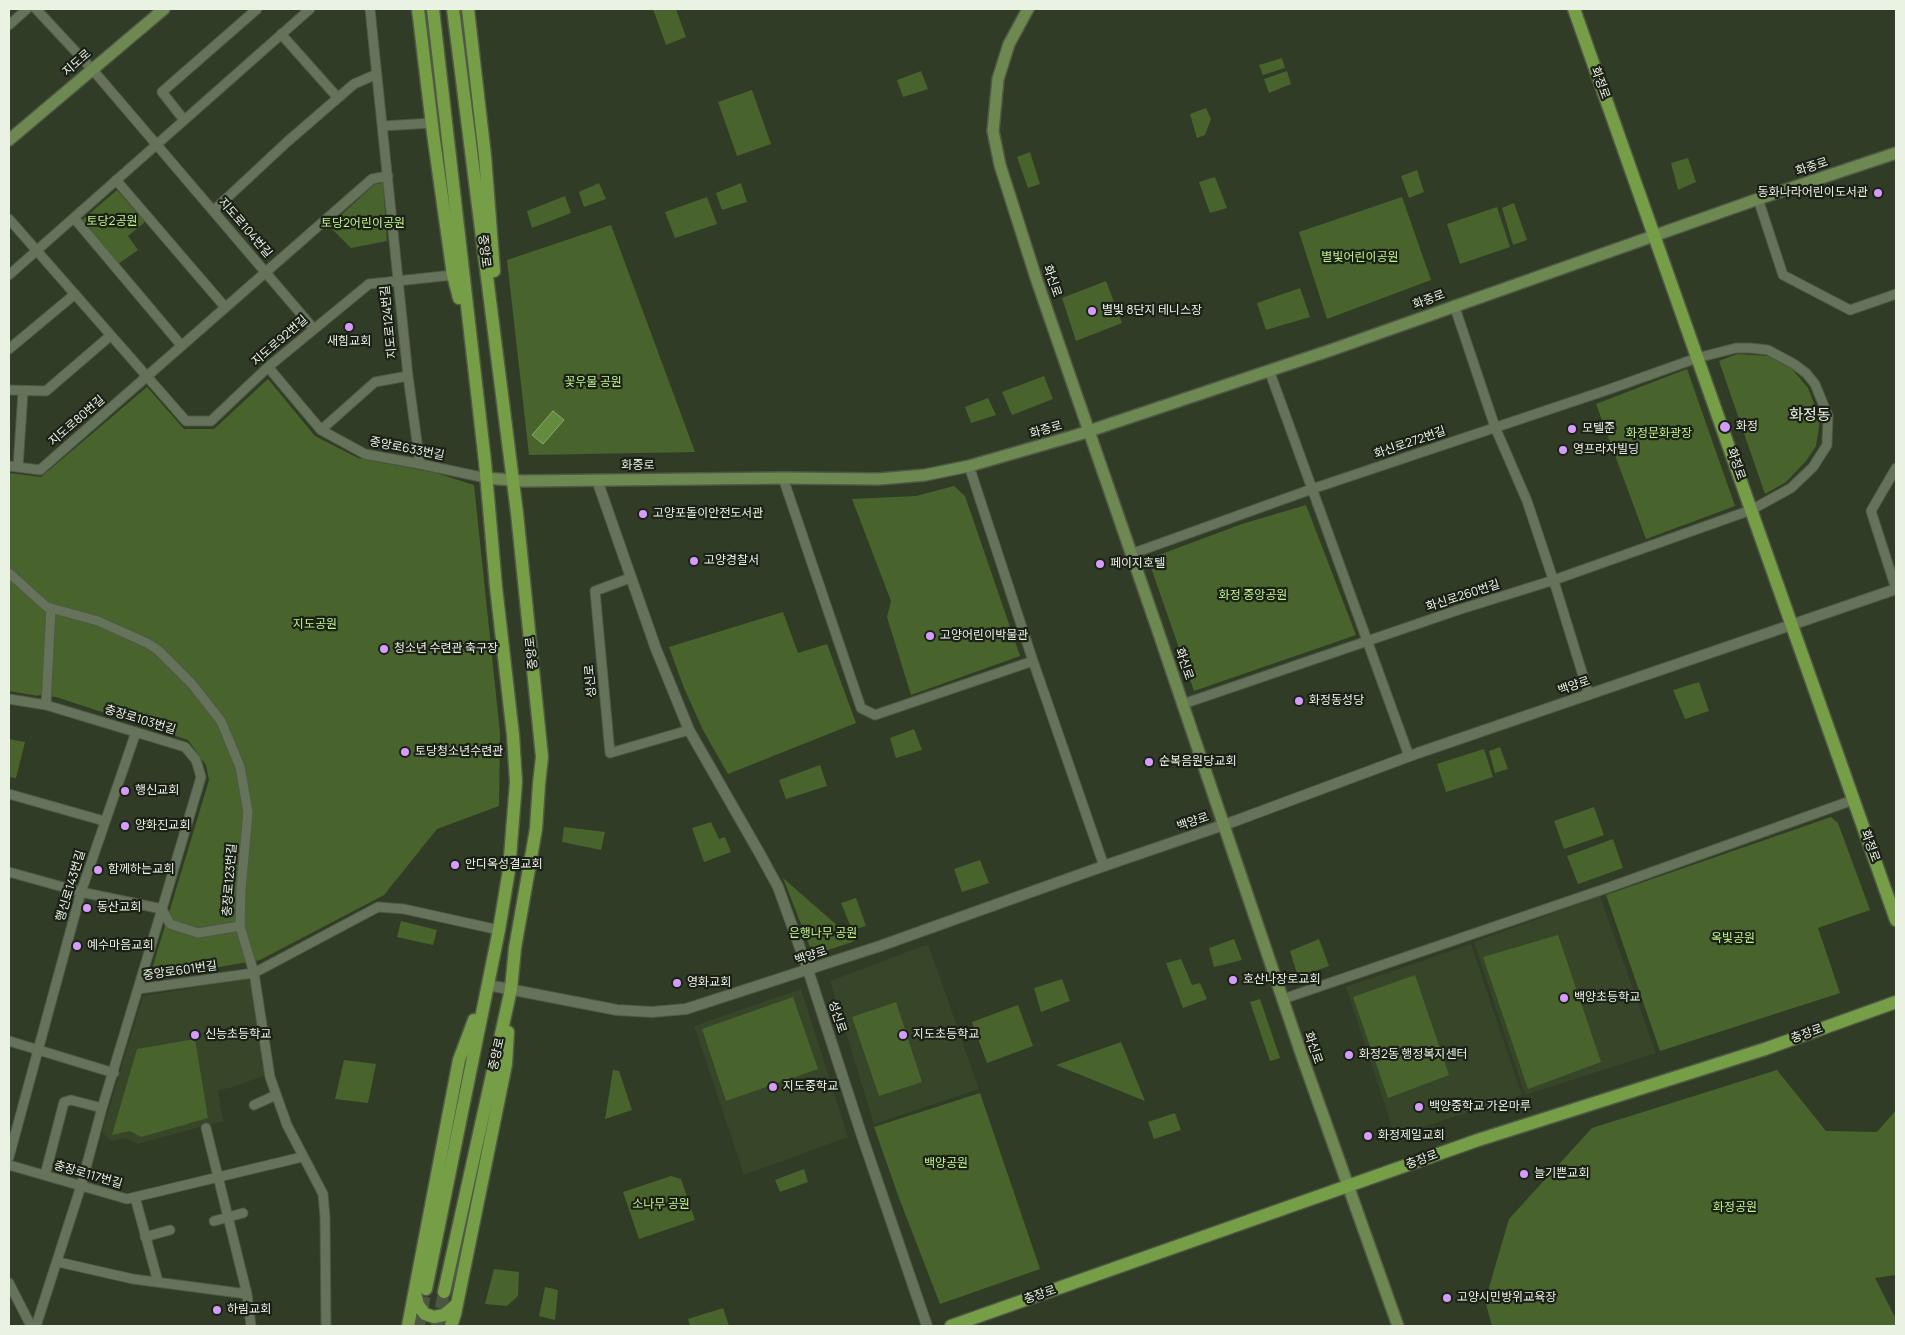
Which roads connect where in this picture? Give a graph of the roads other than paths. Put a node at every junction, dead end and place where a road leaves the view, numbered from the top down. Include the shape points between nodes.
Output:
1 (27, 9) edge
2 (36, 9) edge
3 (164, 9) edge
4 (257, 9) edge
5 (310, 9) edge
6 (370, 9) edge
7 (418, 9) edge
8 (433, 9) edge
9 (453, 9) edge
10 (468, 9) edge
11 (1028, 9) edge
12 (1574, 9) edge
13 (9, 25) edge
14 (281, 34) junction
15 (92, 69) junction
16 (377, 74) junction
17 (338, 98) junction
18 (184, 120) junction
19 (432, 123) junction
20 (383, 126) junction
21 (9, 140) edge
22 (156, 144) junction
23 (1896, 153) edge
24 (388, 176) junction
25 (116, 180) junction
26 (1758, 199) junction
27 (214, 210) junction
28 (74, 218) junction
29 (9, 219) edge
30 (1655, 236) junction
31 (37, 251) junction
32 (266, 272) junction
33 (9, 275) edge
34 (454, 275) junction
35 (398, 281) junction
36 (75, 294) junction
37 (1896, 294) edge
38 (1454, 305) junction
39 (225, 306) junction
40 (313, 328) junction
41 (110, 336) junction
42 (181, 345) junction
43 (472, 347) junction
44 (9, 349) edge
45 (1697, 358) junction
46 (268, 367) junction
47 (499, 369) junction
48 (1269, 370) junction
49 (146, 376) junction
50 (408, 376) junction
51 (9, 390) edge
52 (23, 392) junction
53 (1495, 428) junction
54 (321, 430) junction
55 (1089, 431) junction
56 (420, 464) junction
57 (13, 466) edge
58 (969, 466) junction
59 (1896, 468) edge
60 (486, 478) junction
61 (783, 478) junction
62 (512, 480) junction
63 (597, 480) junction
64 (1312, 489) junction
65 (1751, 510) junction
66 (1131, 554) junction
67 (9, 573) edge
68 (630, 578) junction
69 (1554, 580) junction
70 (1896, 589) edge
71 (51, 608) junction
72 (1792, 624) junction
73 (1367, 642) junction
74 (1033, 660) junction
75 (1589, 695) junction
76 (9, 699) edge
77 (1183, 704) junction
78 (46, 706) junction
79 (689, 730) junction
80 (136, 732) junction
81 (1409, 756) junction
82 (9, 794) edge
83 (1853, 800) junction
84 (104, 822) junction
85 (1224, 825) junction
86 (1104, 866) junction
87 (9, 872) edge
88 (81, 892) junction
89 (162, 909) junction
90 (1896, 920) edge
91 (240, 926) junction
92 (499, 930) junction
93 (808, 970) junction
94 (254, 973) junction
95 (488, 985) junction
96 (138, 989) junction
97 (512, 990) junction
98 (1283, 999) junction
99 (1896, 1002) edge
100 (9, 1042) edge
101 (38, 1050) junction
102 (114, 1073) junction
103 (276, 1095) junction
104 (254, 1105) dead end
105 (102, 1108) junction
106 (206, 1128) dead end
107 (9, 1157) edge
108 (302, 1157) junction
109 (9, 1165) edge
110 (45, 1176) junction
111 (218, 1178) junction
112 (81, 1186) junction
113 (1347, 1186) junction
114 (136, 1197) junction
115 (243, 1213) dead end
116 (228, 1218) junction
117 (214, 1221) dead end
118 (170, 1230) dead end
119 (145, 1237) junction
120 (58, 1262) junction
121 (158, 1282) junction
122 (9, 1283) edge
123 (420, 1290) junction
124 (444, 1292) tunnel mouth
125 (247, 1294) junction
126 (412, 1307) junction
127 (454, 1318) edge
128 (31, 1326) edge
129 (36, 1326) edge
130 (251, 1326) edge
131 (326, 1326) edge
132 (399, 1326) edge
133 (408, 1326) edge
134 (927, 1326) edge
135 (951, 1326) edge
136 (1398, 1326) edge

1 - 13 street
2 - 15 street, 지도로104번길
3 - 15 main road, 지도로
4 - 18 street via 162,92
5 - 14 street
6 - 16 street, 지도로124번길
7 - 19 main road
8 - 43 main road, 중앙로
9 - 47 main road, 중앙로
10 - 47 main road via 492,237
11 - 55 main road, 화신로 via 1008,44 998,79 993,131 1011,204
12 - 30 main road, 화정로
14 - 17 street
14 - 18 street
15 - 21 main road, 지도로
15 - 22 street, 지도로104번길
16 - 17 street via 354,84
16 - 20 street, 지도로124번길
17 - 27 street
18 - 22 street
19 - 20 street
19 - 34 main road
20 - 24 street, 지도로124번길
22 - 25 street
22 - 27 street, 지도로104번길
23 - 26 main road, 화중로
24 - 32 street via 372,179
24 - 35 street, 지도로124번길
25 - 28 street
25 - 39 street
26 - 30 main road, 화중로
26 - 37 street via 1783,275 1850,310
27 - 32 street, 지도로104번길
28 - 31 street
28 - 42 street
29 - 31 street, 지도로92번길
30 - 38 main road, 화중로
30 - 45 main road, 화정로
31 - 33 street
31 - 36 street, 지도로92번길
32 - 39 street
32 - 40 street, 지도로104번길
34 - 35 street, 지도로92번길
34 - 43 main road
35 - 40 street, 지도로92번길 via 369,284
35 - 50 street, 지도로124번길
36 - 41 street, 지도로92번길
36 - 44 street
38 - 48 main road, 화중로
38 - 53 street
39 - 42 street
40 - 46 street, 지도로92번길
41 - 49 street, 지도로92번길
41 - 52 street via 46,391
42 - 49 street
43 - 60 main road, 중앙로
45 - 53 street, 화신로272번길
45 - 65 main road, 화정로
45 - 65 street, 화신로272번길 via 1736,348 1768,350 1806,373 1815,384 1828,416 1827,445 1813,467 1791,488
46 - 49 street, 지도로92번길 via 211,421 186,421
46 - 54 street, 중앙로633번길
47 - 62 main road, 중앙로
48 - 55 main road, 화중로
48 - 64 street
49 - 57 street, 지도로80번길 via 40,470
50 - 54 street via 375,382
50 - 56 street, 지도로124번길
51 - 52 street
52 - 57 street, 지도로80번길
53 - 64 street, 화신로272번길
53 - 69 street
54 - 56 street, 중앙로633번길 via 365,454
55 - 58 main road, 화중로
55 - 66 main road, 화신로
56 - 60 street, 중앙로633번길
58 - 61 main road, 화중로 via 925,475 879,479
58 - 74 street
59 - 70 street via 1871,511
60 - 62 main road, 화중로
60 - 92 main road, 중앙로 via 514,734 516,782 509,870
61 - 63 main road, 화중로
61 - 74 street via 861,708 875,715
62 - 63 main road, 화중로
62 - 97 main road, 중앙로 via 542,757 536,828 515,948
63 - 68 street, 성신로
64 - 66 street, 화신로272번길
64 - 73 street
65 - 69 street, 화신로260번길
65 - 72 main road, 화정로
66 - 77 main road, 화신로
67 - 71 street, 충장로123번길
68 - 79 street, 성신로
68 - 79 street, 성신로 via 595,591 610,753
69 - 73 street, 화신로260번길
69 - 75 street
70 - 72 street, 백양로
71 - 78 street
71 - 91 street, 충장로123번길 via 98,621 148,643 192,684 221,721 240,767 248,812 240,889
72 - 75 street, 백양로
72 - 83 main road, 화정로
73 - 77 street, 화신로260번길
73 - 81 street
74 - 86 street
75 - 81 street, 백양로
76 - 78 street, 충장로103번길
77 - 85 main road, 화신로
78 - 80 street, 충장로103번길
79 - 93 street, 성신로 via 778,887
80 - 84 street, 행신로143번길
80 - 89 street, 충장로103번길 via 185,747 196,760 200,777
81 - 85 street, 백양로
82 - 84 street
83 - 90 main road, 화정로
83 - 98 street
84 - 88 street, 행신로143번길
85 - 86 street, 백양로
85 - 98 main road, 화신로
86 - 93 street, 백양로
87 - 88 street
88 - 89 street
88 - 101 street, 행신로143번길
89 - 91 street via 170,924 198,933
89 - 96 street, 충장로103번길
91 - 94 street, 충장로123번길
92 - 94 street, 중앙로601번길 via 404,909 378,907
92 - 95 main road, 중앙로
93 - 97 street, 백양로 via 686,1009 652,1012 617,1010
93 - 134 street, 성신로
94 - 96 street, 중앙로601번길
94 - 103 street, 충장로123번길 via 270,1077
95 - 97 street, 백양로
95 - 123 main road, 중앙로 via 459,1060
96 - 102 street, 중앙로601번길
97 - 124 main road, 중앙로
97 - 127 main road via 506,1064
98 - 113 main road, 화신로
99 - 113 main road, 충장로 via 1765,1049 1478,1140
100 - 101 street
101 - 102 street
101 - 107 street, 행신로143번길
102 - 105 street, 중앙로601번길
103 - 104 street
103 - 108 street, 충장로123번길
105 - 110 street via 71,1100 64,1102
105 - 112 street, 중앙로601번길
106 - 111 street
108 - 111 street, 충장로117번길
108 - 131 street, 충장로123번길 via 322,1194
109 - 110 street, 충장로117번길
110 - 112 street, 충장로117번길
111 - 114 street, 충장로117번길
111 - 116 street
112 - 114 street, 충장로117번길 via 127,1199
112 - 120 street, 중앙로601번길
113 - 135 main road, 충장로
113 - 136 main road, 화신로
114 - 119 street
115 - 116 street
116 - 117 street
116 - 125 street
118 - 119 street
119 - 121 street
120 - 121 street
120 - 129 street, 중앙로601번길
121 - 125 street
122 - 128 street
123 - 126 main road, 중앙로
123 - 127 main road via 418,1305 425,1314
125 - 130 street
126 - 132 main road
126 - 133 main road, 중앙로

